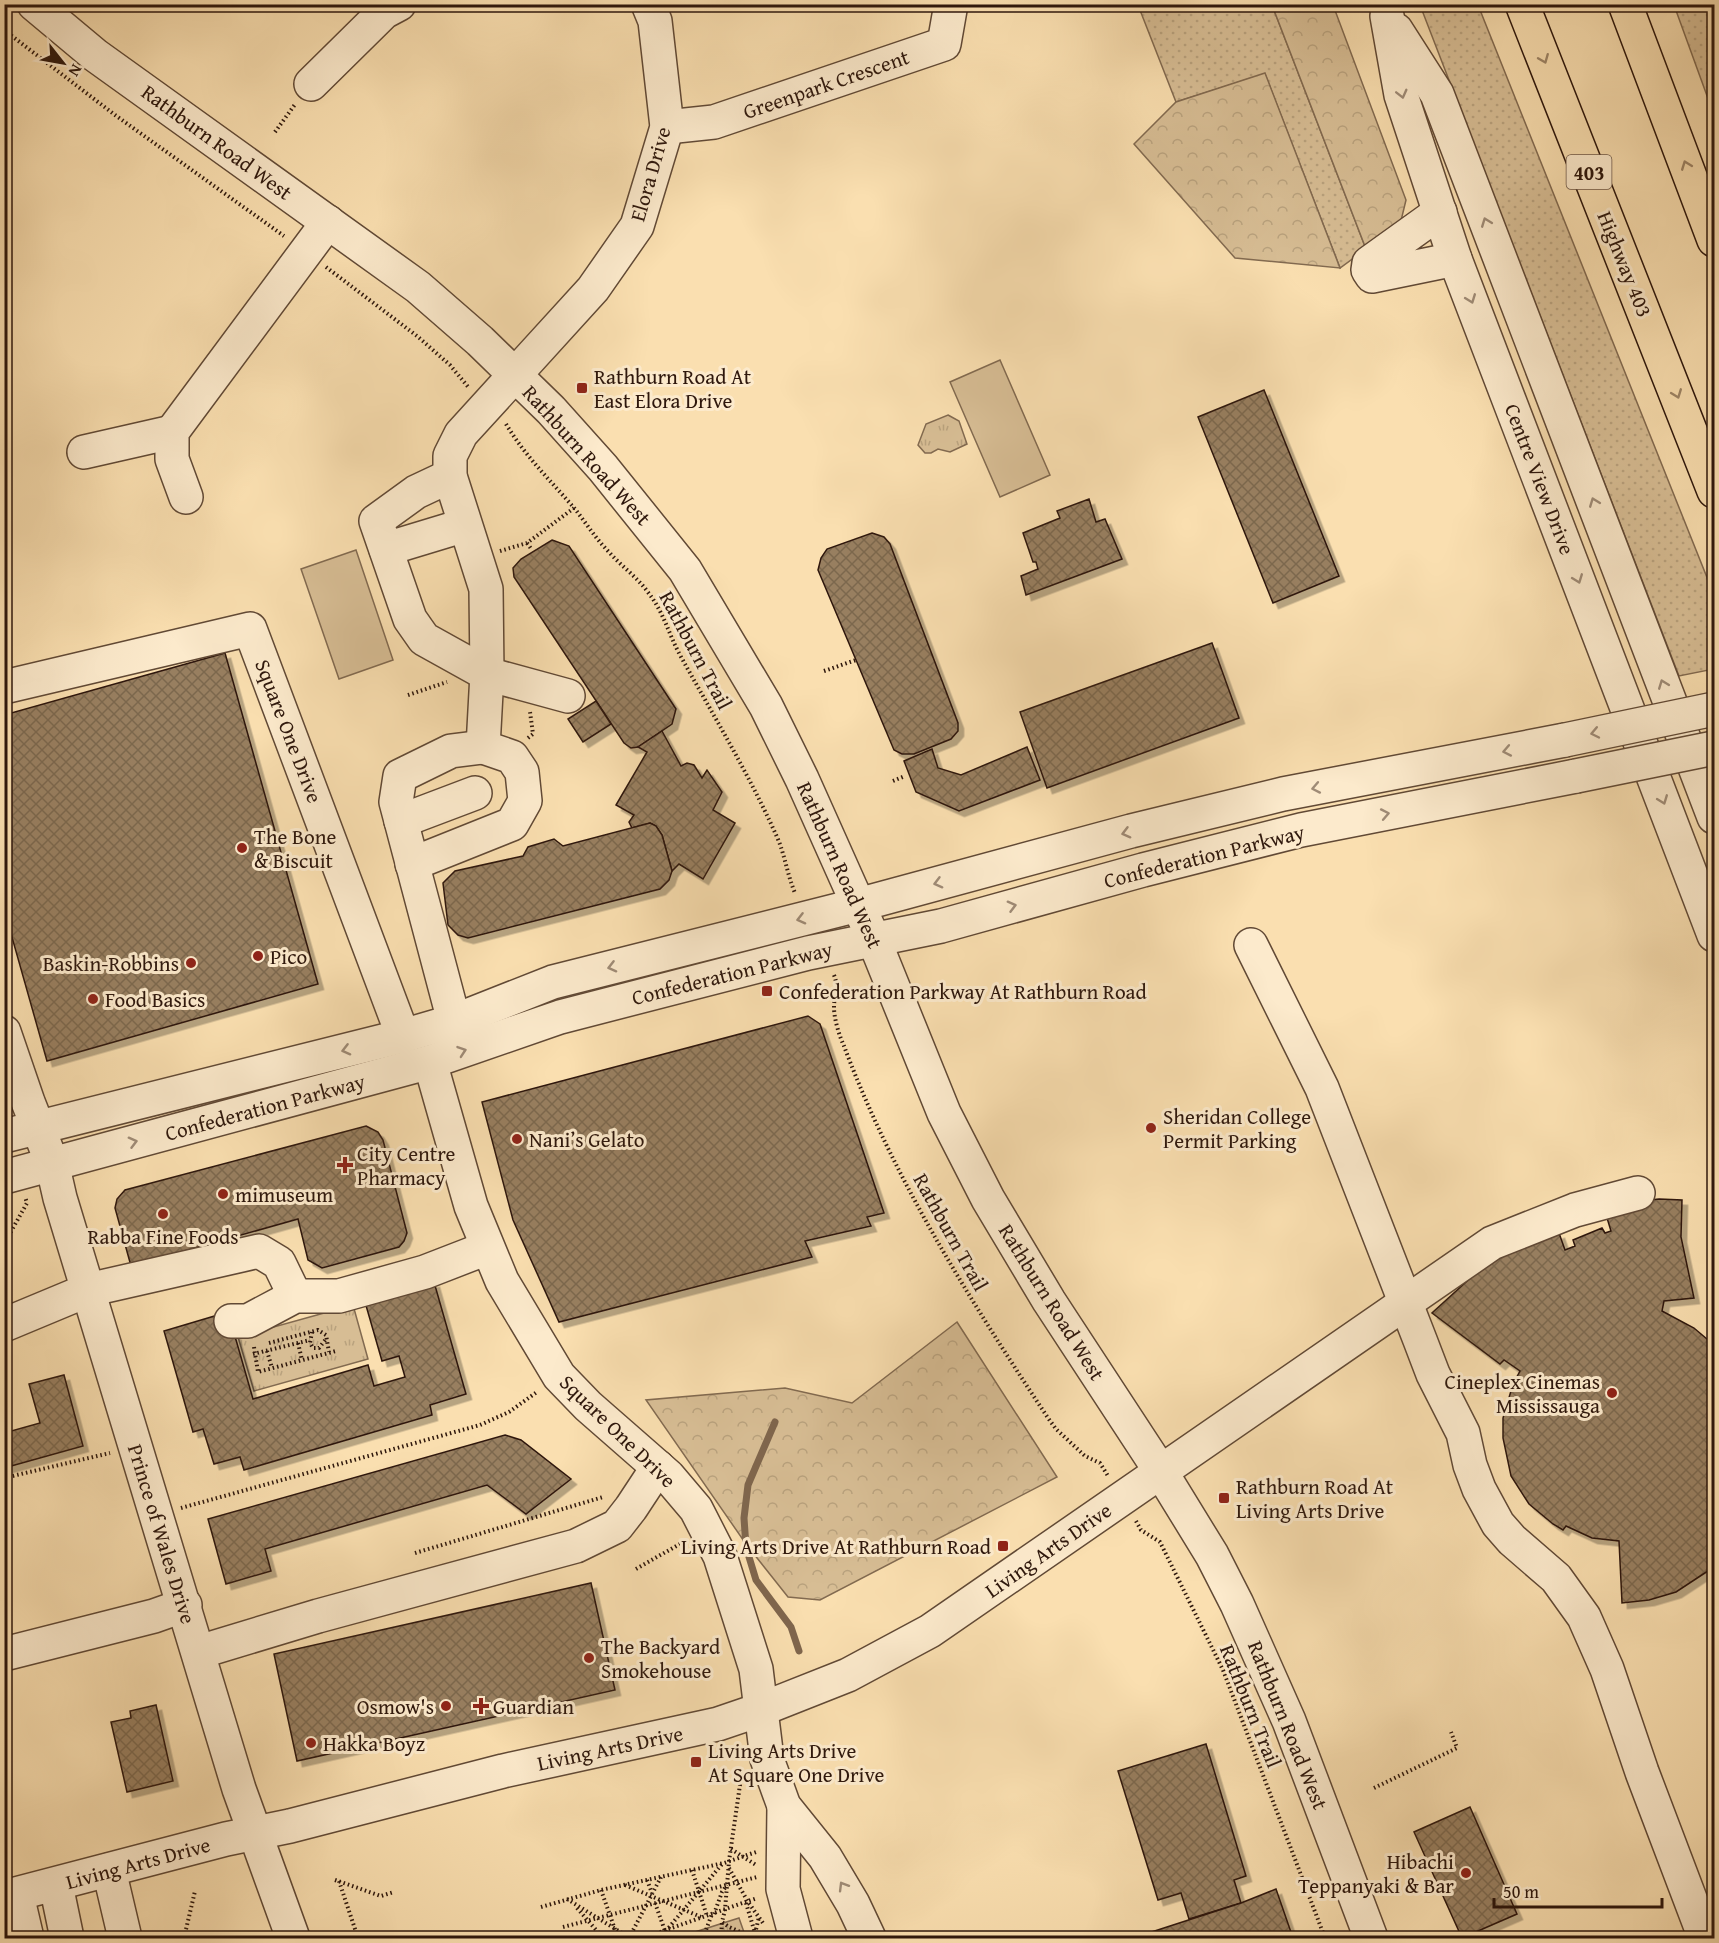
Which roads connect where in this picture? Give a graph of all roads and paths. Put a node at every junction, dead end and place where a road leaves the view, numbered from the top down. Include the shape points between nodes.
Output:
1 (34, 4) edge
2 (399, 4) edge
3 (648, 4) edge
4 (951, 4) edge
5 (1522, 4) edge
6 (1625, 4) edge
7 (1385, 10) edge
8 (4, 30) edge
9 (311, 84) joint
10 (667, 127) junction
11 (275, 132) dead end
12 (1440, 212) junction
13 (328, 222) junction
14 (290, 240) dead end
15 (1714, 240) edge
16 (1455, 259) junction
17 (321, 263) dead end
18 (514, 374) junction
19 (462, 381) dead end
20 (507, 425) dead end
21 (172, 432) junction
22 (84, 452) dead end
23 (450, 476) junction
24 (1714, 491) edge
25 (186, 497) dead end
26 (574, 508) junction
27 (452, 529) dead end
28 (527, 543) junction
29 (386, 549) junction
30 (532, 550) dead end
31 (476, 559) junction
32 (856, 660) dead end
33 (824, 671) dead end
34 (487, 674) junction
35 (526, 685) junction
36 (4, 687) edge
37 (568, 696) dead end
38 (1714, 709) edge
39 (1714, 748) edge
40 (497, 752) junction
41 (905, 776) dead end
42 (893, 781) dead end
43 (475, 793) dead end
44 (1714, 817) edge
45 (401, 821) junction
46 (412, 864) junction
47 (793, 889) dead end
48 (858, 905) junction
49 (1714, 935) edge
50 (874, 940) junction
51 (1251, 945) dead end
52 (833, 974) dead end
53 (454, 1021) junction
54 (4, 1032) edge
55 (403, 1036) junction
56 (430, 1062) junction
57 (39, 1127) junction
58 (4, 1136) edge
59 (52, 1163) junction
60 (4, 1177) edge
61 (1638, 1193) dead end
62 (27, 1203) dead end
63 (7, 1238) edge
64 (4, 1244) edge
65 (487, 1248) junction
66 (4, 1274) edge
67 (88, 1290) junction
68 (295, 1296) junction
69 (1406, 1303) junction
70 (4, 1325) edge
71 (244, 1330) junction
72 (312, 1332) junction
73 (286, 1338) junction
74 (326, 1339) junction
75 (310, 1340) junction
76 (298, 1344) junction
77 (288, 1346) junction
78 (313, 1348) junction
79 (336, 1350) dead end
80 (267, 1351) junction
81 (329, 1352) junction
82 (253, 1354) junction
83 (309, 1358) junction
84 (302, 1360) junction
85 (272, 1368) junction
86 (559, 1376) junction
87 (134, 1446) junction
88 (658, 1467) junction
89 (1105, 1471) dead end
90 (1161, 1472) junction
91 (4, 1478) edge
92 (612, 1495) dead end
93 (157, 1516) junction
94 (706, 1529) junction
95 (1142, 1530) dead end
96 (415, 1552) dead end
97 (636, 1569) dead end
98 (184, 1605) junction
99 (199, 1652) junction
100 (4, 1654) edge
101 (762, 1709) junction
102 (1451, 1732) dead end
103 (743, 1764) dead end
104 (1374, 1788) dead end
105 (784, 1806) junction
106 (254, 1833) junction
107 (730, 1850) junction
108 (742, 1856) junction
109 (726, 1862) junction
110 (729, 1867) junction
111 (109, 1870) junction
112 (692, 1870) junction
113 (771, 1874) junction
114 (662, 1877) junction
115 (647, 1880) junction
116 (736, 1882) junction
117 (56, 1885) junction
118 (624, 1885) junction
119 (727, 1885) junction
120 (601, 1890) junction
121 (195, 1891) dead end
122 (394, 1892) dead end
123 (699, 1892) junction
124 (11, 1896) edge
125 (652, 1896) junction
126 (567, 1899) junction
127 (665, 1902) junction
128 (747, 1902) junction
129 (573, 1903) junction
130 (655, 1904) junction
131 (645, 1906) junction
132 (541, 1907) dead end
133 (684, 1910) junction
134 (725, 1910) junction
135 (709, 1915) junction
136 (610, 1916) junction
137 (596, 1919) junction
138 (588, 1921) junction
139 (722, 1922) junction
140 (563, 1927) dead end
141 (615, 1930) junction
142 (666, 1931) junction
143 (755, 1937) edge
144 (27, 1938) edge
145 (67, 1938) edge
146 (125, 1938) edge
147 (184, 1938) edge
148 (292, 1938) edge
149 (358, 1938) edge
150 (603, 1938) edge
151 (618, 1938) edge
152 (629, 1938) edge
153 (643, 1938) edge
154 (660, 1938) edge
155 (668, 1938) edge
156 (703, 1938) edge
157 (721, 1938) edge
158 (796, 1938) edge
159 (869, 1938) edge
160 (1324, 1938) edge
161 (1371, 1938) edge
162 (1705, 1938) edge

1 - 13 street, Rathburn Road West via 95,55
2 - 9 street via 384,12
3 - 10 street, Elora Drive via 655,21
4 - 10 street, Greenpark Crescent via 944,44 714,122
5 -> 24 highway, Highway 403 / 403
15 -> 6 highway
7 -> 12 street, Centre View Drive via 1401,95
44 -> 7 street, Centre View Drive via 1437,94
8 - 14 path
9 - 11 path
10 - 18 street, Elora Drive via 637,226 593,289
12 - 16 street, Centre View Drive
12 - 16 street via 1370,263 1368,270 1371,276
13 - 18 street, Rathburn Road West via 418,288
13 - 21 street
16 -> 49 street, Centre View Drive
17 - 19 path via 417,336
18 - 23 street, Elora Drive via 461,434 450,456
18 - 48 street, Rathburn Road West via 622,489 685,570 766,706
20 - 26 path, Rathburn Trail via 529,458
21 - 22 street
21 - 25 street via 172,459
23 - 29 street via 416,492 376,521
23 - 31 street
26 - 28 path
26 - 47 path, Rathburn Trail via 609,553 647,590 665,618 679,653 777,838
27 - 29 street
28 - 30 path
28 - 31 path
29 - 34 street via 410,619 424,639
31 - 34 street via 486,589
32 - 33 path
34 - 35 street
34 - 40 street
35 - 37 street
35 - 40 path via 533,734
36 - 55 street, Square One Drive via 250,629
38 -> 48 street, Confederation Parkway, bridge via 1283,794
50 -> 39 street, Confederation Parkway, bridge via 941,926 1301,830
40 - 45 street via 450,751 400,776 396,802
40 - 46 street via 522,772 525,801 512,824
41 - 42 path
43 - 45 street
45 - 46 street
46 - 53 street
48 - 50 street, Rathburn Road West
48 -> 53 street, Confederation Parkway via 553,982
56 -> 50 street, Confederation Parkway via 560,1017 808,953
50 - 90 street, Rathburn Road West via 945,1113 988,1199 1049,1301
51 - 69 street via 1322,1088
52 - 89 path, Rathburn Trail via 837,983 834,1008 843,1045 890,1153 924,1218 978,1311 1048,1418
53 - 55 street, Confederation Parkway
54 - 57 street, Prince of Wales Drive
55 -> 57 street, Confederation Parkway
59 -> 56 street, Confederation Parkway
56 - 65 street, Square One Drive
57 - 58 street, Confederation Parkway
57 - 59 street, Prince of Wales Drive
59 - 60 street, Confederation Parkway
59 - 67 street, Prince of Wales Drive
61 - 69 street, Living Arts Drive via 1575,1210 1492,1243
62 - 63 path
63 - 64 path
63 - 66 path via 10,1266
65 - 68 street via 426,1272 339,1296
65 - 86 street, Square One Drive via 502,1281
67 - 68 street via 259,1251 279,1263
67 - 70 street
67 - 87 street, Prince of Wales Drive
68 - 71 street
69 - 90 street, Living Arts Drive
69 - 162 street via 1433,1374 1462,1433 1470,1466 1487,1506 1512,1540 1556,1578 1584,1617 1607,1669
71 - 73 path
71 - 82 path
72 - 73 path
72 - 74 path via 318,1330
72 - 75 path
73 - 77 path
74 - 78 path via 319,1348
74 - 81 path
75 - 76 path
75 - 78 path
76 - 77 path
76 - 84 path
77 - 80 path
78 - 83 path
79 - 81 path
80 - 82 path
80 - 85 path
81 - 83 path
82 - 85 path via 258,1372
83 - 84 path
84 - 85 path
86 - 88 street, Square One Drive
86 - 93 path via 509,1412 480,1425
87 - 91 path
87 - 93 street, Prince of Wales Drive
88 - 94 street, Square One Drive via 696,1509
88 - 99 street via 616,1526 576,1546
90 - 101 street, Living Arts Drive via 930,1631 848,1675
90 - 161 street, Rathburn Road West via 1212,1556 1268,1670
92 - 96 path
93 - 98 street, Prince of Wales Drive
94 - 97 path
94 - 101 street, Square One Drive via 720,1556 752,1658
95 - 160 path, Rathburn Trail via 1160,1542 1223,1670
98 - 99 street, Prince of Wales Drive
98 - 100 street
99 - 106 street, Prince of Wales Drive
101 - 105 street, Square One Drive via 767,1759
101 - 106 street, Living Arts Drive via 718,1724 503,1771
102 - 104 path via 1457,1748
103 - 107 path
105 - 113 street, Square One Drive
159 -> 105 street, Square One Drive via 854,1904 825,1857
106 - 111 street, Living Arts Drive
106 - 148 street, Prince of Wales Drive
107 - 108 path
107 - 109 path
108 - 109 path
108 - 113 path
108 - 113 path
109 - 110 path
109 - 112 path
109 - 123 path
110 - 116 path
110 - 119 path
111 - 117 street, Living Arts Drive
111 - 146 street
112 - 114 path
112 - 123 path
113 - 116 path
113 - 128 path
113 - 143 path
113 - 158 street, Square One Drive
114 - 115 path
114 - 125 path
115 - 118 path
115 - 125 path
116 - 119 path
116 - 128 path
117 - 124 street, Living Arts Drive
117 - 145 street
118 - 120 path
118 - 125 path
119 - 123 path
119 - 134 path
119 - 135 path
120 - 126 path
120 - 136 path
121 - 147 path
122 - 149 path via 381,1896 337,1880
123 - 127 path
123 - 133 path
123 - 135 path
124 - 144 street
125 - 127 path
125 - 130 path
125 - 131 path
126 - 129 path
126 - 132 path
127 - 130 path
127 - 133 path
128 - 134 path
128 - 143 path
129 - 137 path
129 - 138 path
130 - 131 path
130 - 142 path
131 - 136 path
131 - 152 path
133 - 135 path
133 - 142 path
134 - 135 path
134 - 139 path
135 - 142 path
135 - 156 path
136 - 137 path
136 - 141 path
137 - 138 path
137 - 141 path
138 - 140 path
138 - 150 path
139 - 143 path
139 - 157 path
141 - 151 path
141 - 152 path
142 - 153 path
142 - 154 path
142 - 155 path

